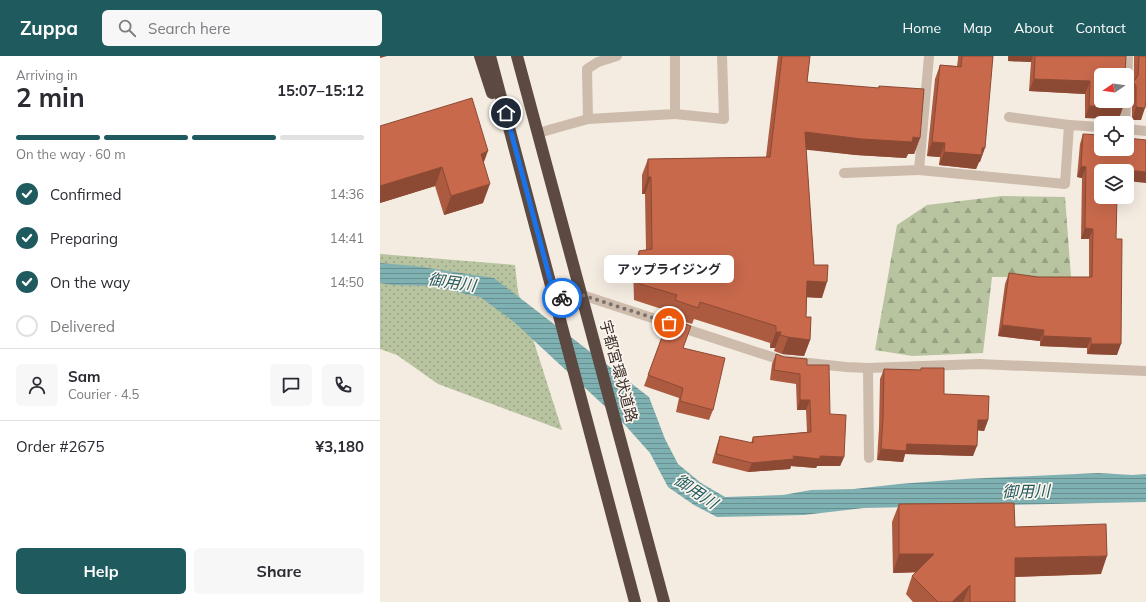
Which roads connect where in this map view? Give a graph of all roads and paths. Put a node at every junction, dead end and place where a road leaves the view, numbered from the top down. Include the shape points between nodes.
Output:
1 (480, 56) edge
2 (490, 56) edge
3 (517, 56) edge
4 (617, 56) edge
5 (675, 56) edge
6 (722, 56) edge
7 (929, 56) edge
8 (1128, 56) edge
9 (1128, 68) edge
10 (675, 114) junction
11 (1009, 117) dead end
12 (588, 119) junction
13 (1069, 124) junction
14 (1094, 126) edge
15 (1134, 130) edge
16 (1146, 131) edge
17 (538, 133) junction
18 (919, 170) junction
19 (844, 173) dead end
20 (524, 184) junction
21 (582, 295) junction
22 (555, 298) junction
23 (868, 368) junction
24 (1146, 371) edge
25 (869, 458) dead end
26 (634, 602) edge
27 (664, 602) edge

1 - 20 highway
2 - 20 highway
3 - 17 highway, 宇都宮環状道路
4 - 12 street via 598,62 587,69
5 - 10 street
6 - 10 street via 724,119
7 - 18 street
8 - 9 street
10 - 12 street
11 - 13 street
12 - 17 street
13 - 14 street
13 - 18 street via 1065,184
15 - 16 street
17 - 21 highway, 宇都宮環状道路
18 - 19 street
20 - 22 highway
21 - 22 street
21 - 23 street via 781,360
21 - 27 highway, 宇都宮環状道路
22 - 26 highway
23 - 24 street via 979,364
23 - 25 street

